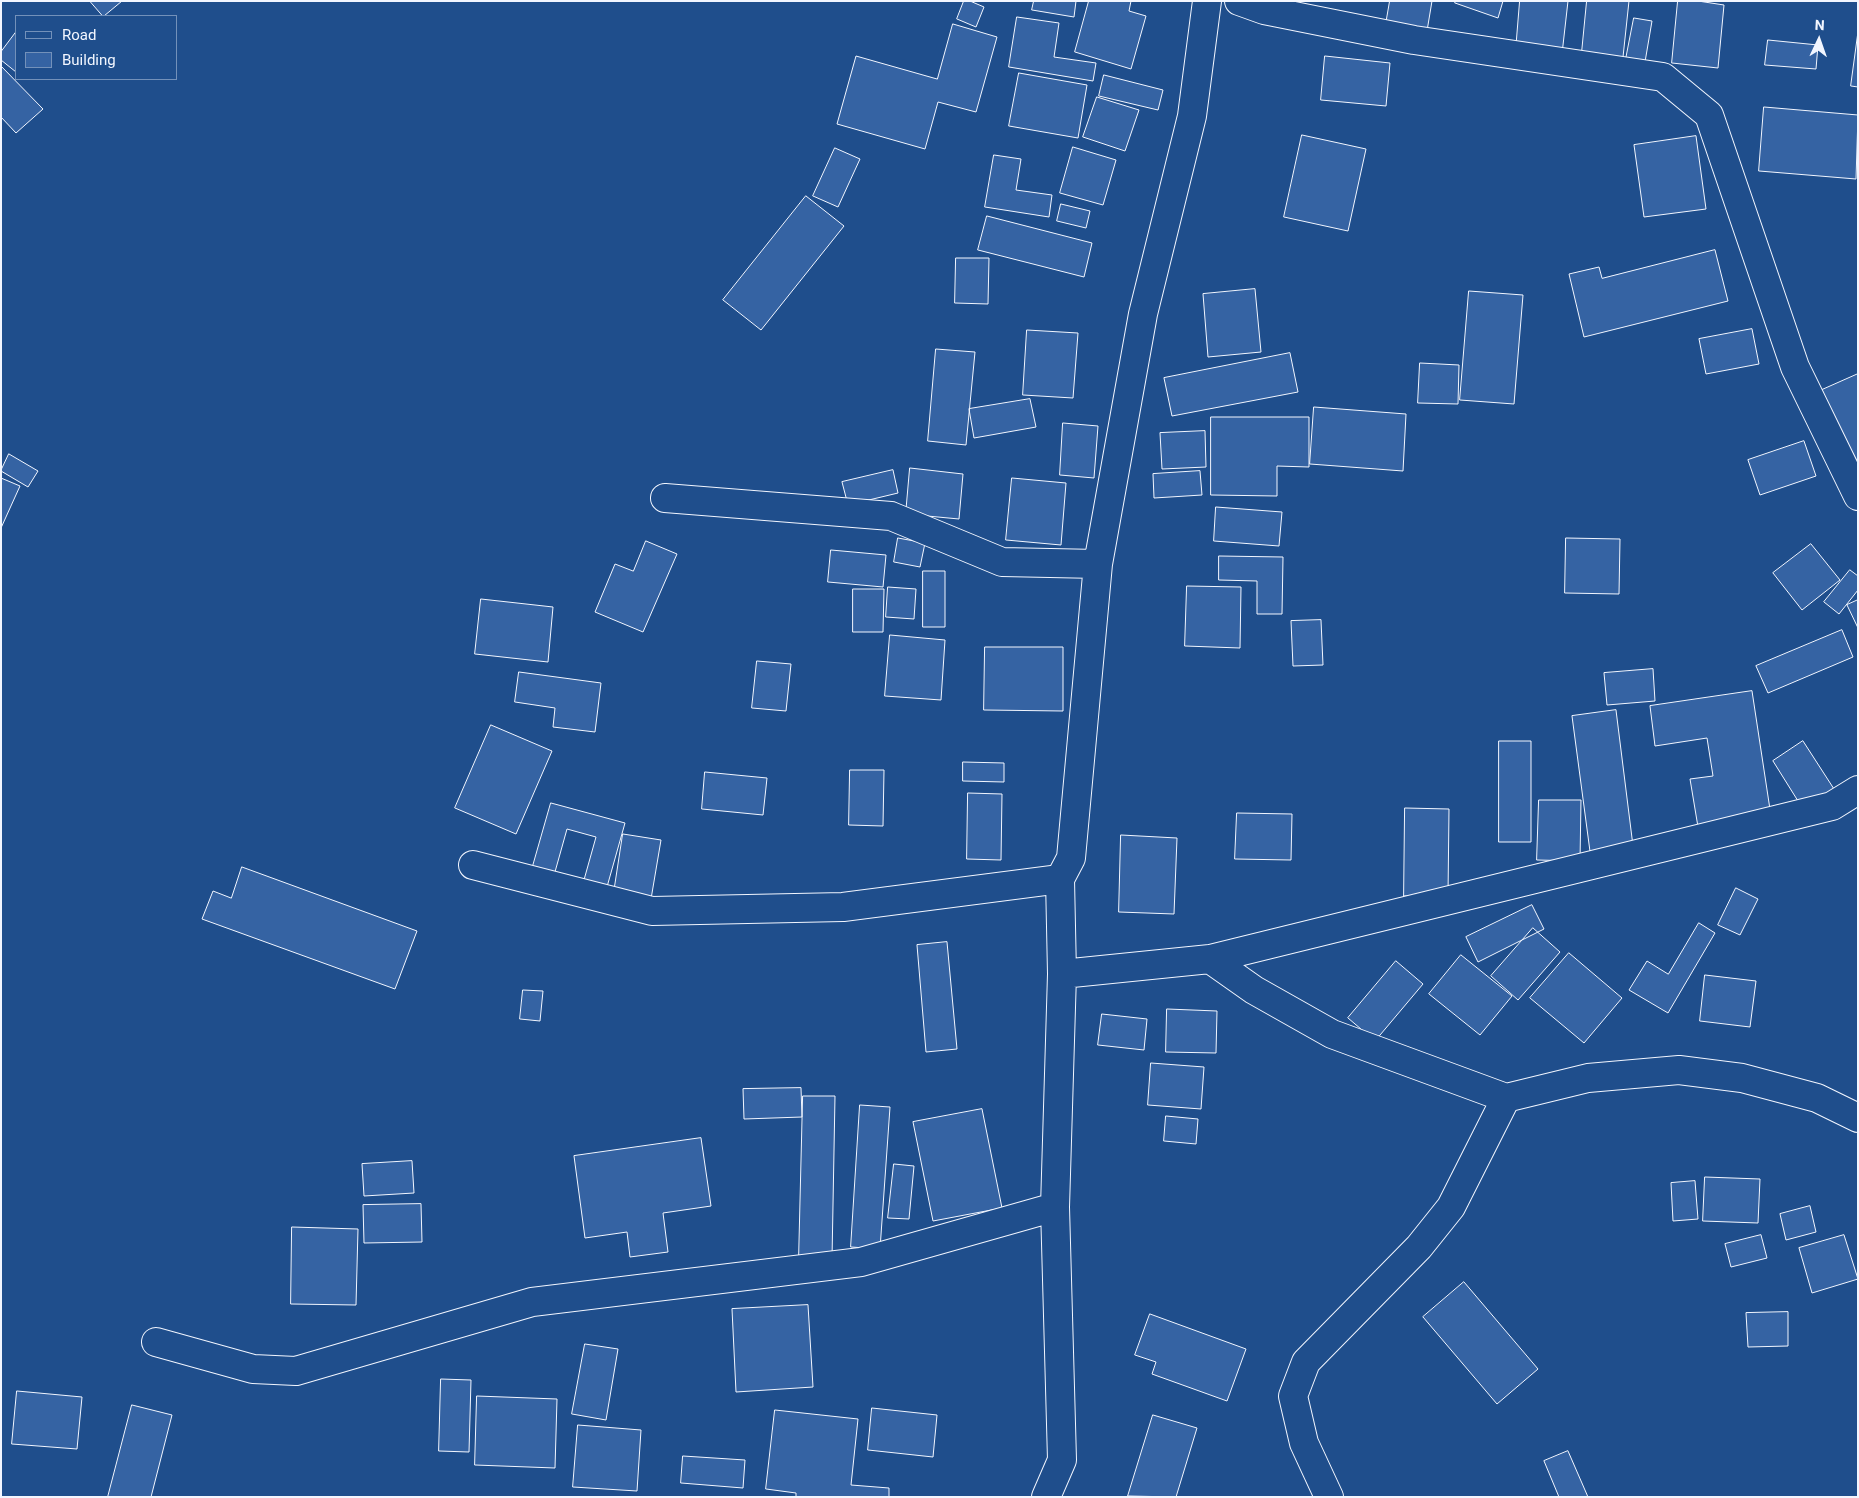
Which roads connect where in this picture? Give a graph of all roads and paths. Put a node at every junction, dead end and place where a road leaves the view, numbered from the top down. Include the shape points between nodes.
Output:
1 (1207, 1) edge
2 (1239, 1) edge
3 (1858, 496) edge
4 (665, 498) dead end
5 (1098, 564) junction
6 (1858, 790) edge
7 (473, 865) dead end
8 (1060, 879) junction
9 (1210, 959) junction
10 (1062, 974) junction
11 (1506, 1098) junction
12 (1858, 1118) edge
13 (1055, 1207) junction
14 (156, 1342) dead end
15 (1046, 1497) edge
16 (1329, 1497) edge

1 - 5 street via 1192,116 1143,314
2 - 3 street via 1264,10 1414,40 1663,77 1709,115 1795,368
4 - 5 street via 891,516 1002,562
5 - 8 street via 1071,858
6 - 9 street via 1832,806
7 - 8 street via 652,911 843,907
8 - 10 street
9 - 10 street
9 - 11 street via 1254,990 1332,1034
10 - 13 street
11 - 12 street via 1588,1078 1679,1070 1742,1078 1816,1098
11 - 16 street via 1451,1207 1419,1247 1306,1362 1293,1396 1304,1443
13 - 14 street via 862,1262 532,1302 296,1372 253,1369
13 - 15 street via 1062,1460

